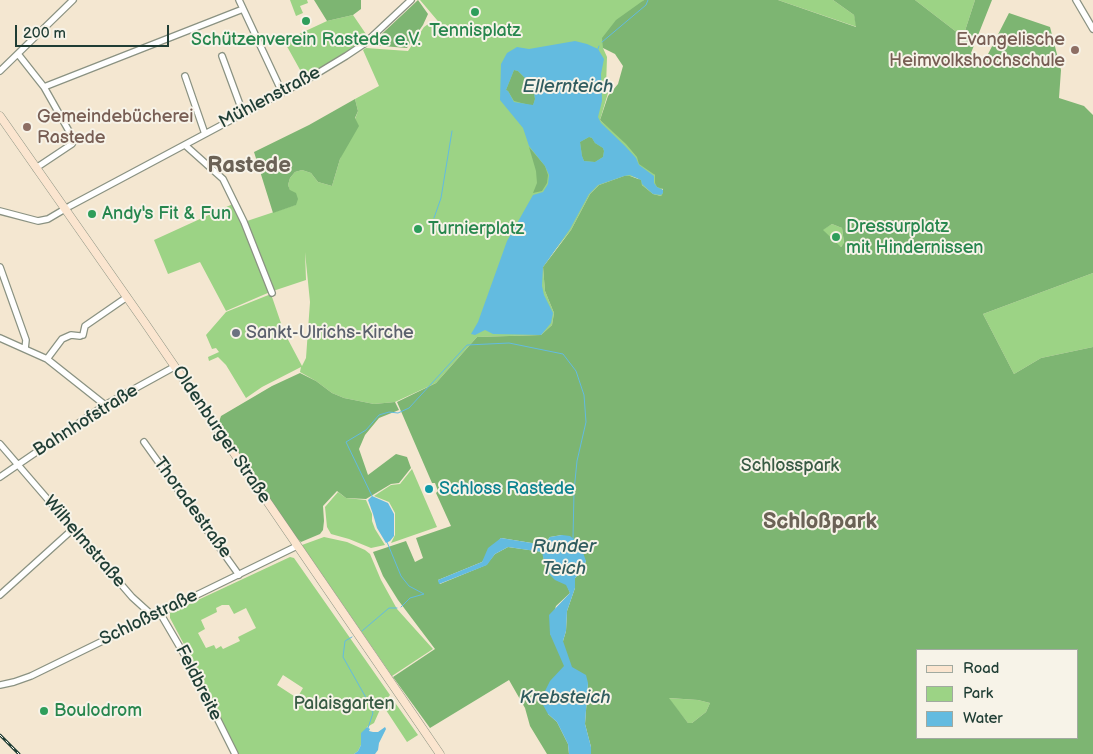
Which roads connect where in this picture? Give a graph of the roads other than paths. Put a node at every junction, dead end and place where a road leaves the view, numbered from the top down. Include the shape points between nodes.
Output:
1 (239, 0) edge
2 (411, 0) edge
3 (1076, 0) edge
4 (71, 1) edge
5 (243, 9) junction
6 (1093, 29) edge
7 (18, 54) junction
8 (222, 56) dead end
9 (0, 70) edge
10 (185, 76) dead end
11 (44, 87) junction
12 (282, 92) junction
13 (243, 113) junction
14 (0, 116) edge
15 (205, 134) junction
16 (184, 144) junction
17 (36, 168) junction
18 (66, 209) junction
19 (0, 210) edge
20 (0, 267) edge
21 (272, 293) dead end
22 (127, 297) junction
23 (0, 338) edge
24 (25, 349) junction
25 (47, 359) junction
26 (174, 367) junction
27 (105, 406) junction
28 (144, 442) dead end
29 (0, 444) edge
30 (18, 465) junction
31 (0, 477) edge
32 (73, 529) junction
33 (297, 546) junction
34 (239, 575) junction
35 (0, 595) edge
36 (160, 613) junction
37 (153, 616) junction
38 (0, 685) edge
39 (235, 754) edge
40 (440, 754) edge

1 - 5 street
2 - 12 street, Mühlenstraße via 364,44
3 - 6 street
4 - 7 street
5 - 11 street
5 - 12 street
7 - 9 street
7 - 11 street
8 - 13 street
10 - 15 street
11 - 17 street via 74,140
12 - 13 street, Mühlenstraße
13 - 15 street, Mühlenstraße
14 - 17 street, Oldenburger Straße
15 - 16 street, Mühlenstraße
16 - 18 street, Mühlenstraße
16 - 21 street via 223,179
17 - 18 street, Oldenburger Straße
18 - 19 street, Mühlenstraße via 44,221
18 - 22 street, Oldenburger Straße
20 - 24 street via 26,340
22 - 25 street via 85,326 81,335 62,339
22 - 26 street, Oldenburger Straße
23 - 24 street
24 - 25 street
25 - 27 street
26 - 27 street, Bahnhofstraße
26 - 33 street, Oldenburger Straße
27 - 30 street, Bahnhofstraße
28 - 34 street, Thoradestraße
29 - 30 street, Wilhelmstraße
30 - 31 street, Bahnhofstraße
30 - 32 street, Wilhelmstraße
32 - 35 street
32 - 37 street, Wilhelmstraße
33 - 34 street, Schloßstraße
33 - 40 street, Oldenburger Straße
34 - 36 street, Schloßstraße
36 - 37 street, Schloßstraße
36 - 39 street, Feldbreite
37 - 38 street, Schloßstraße via 32,676

